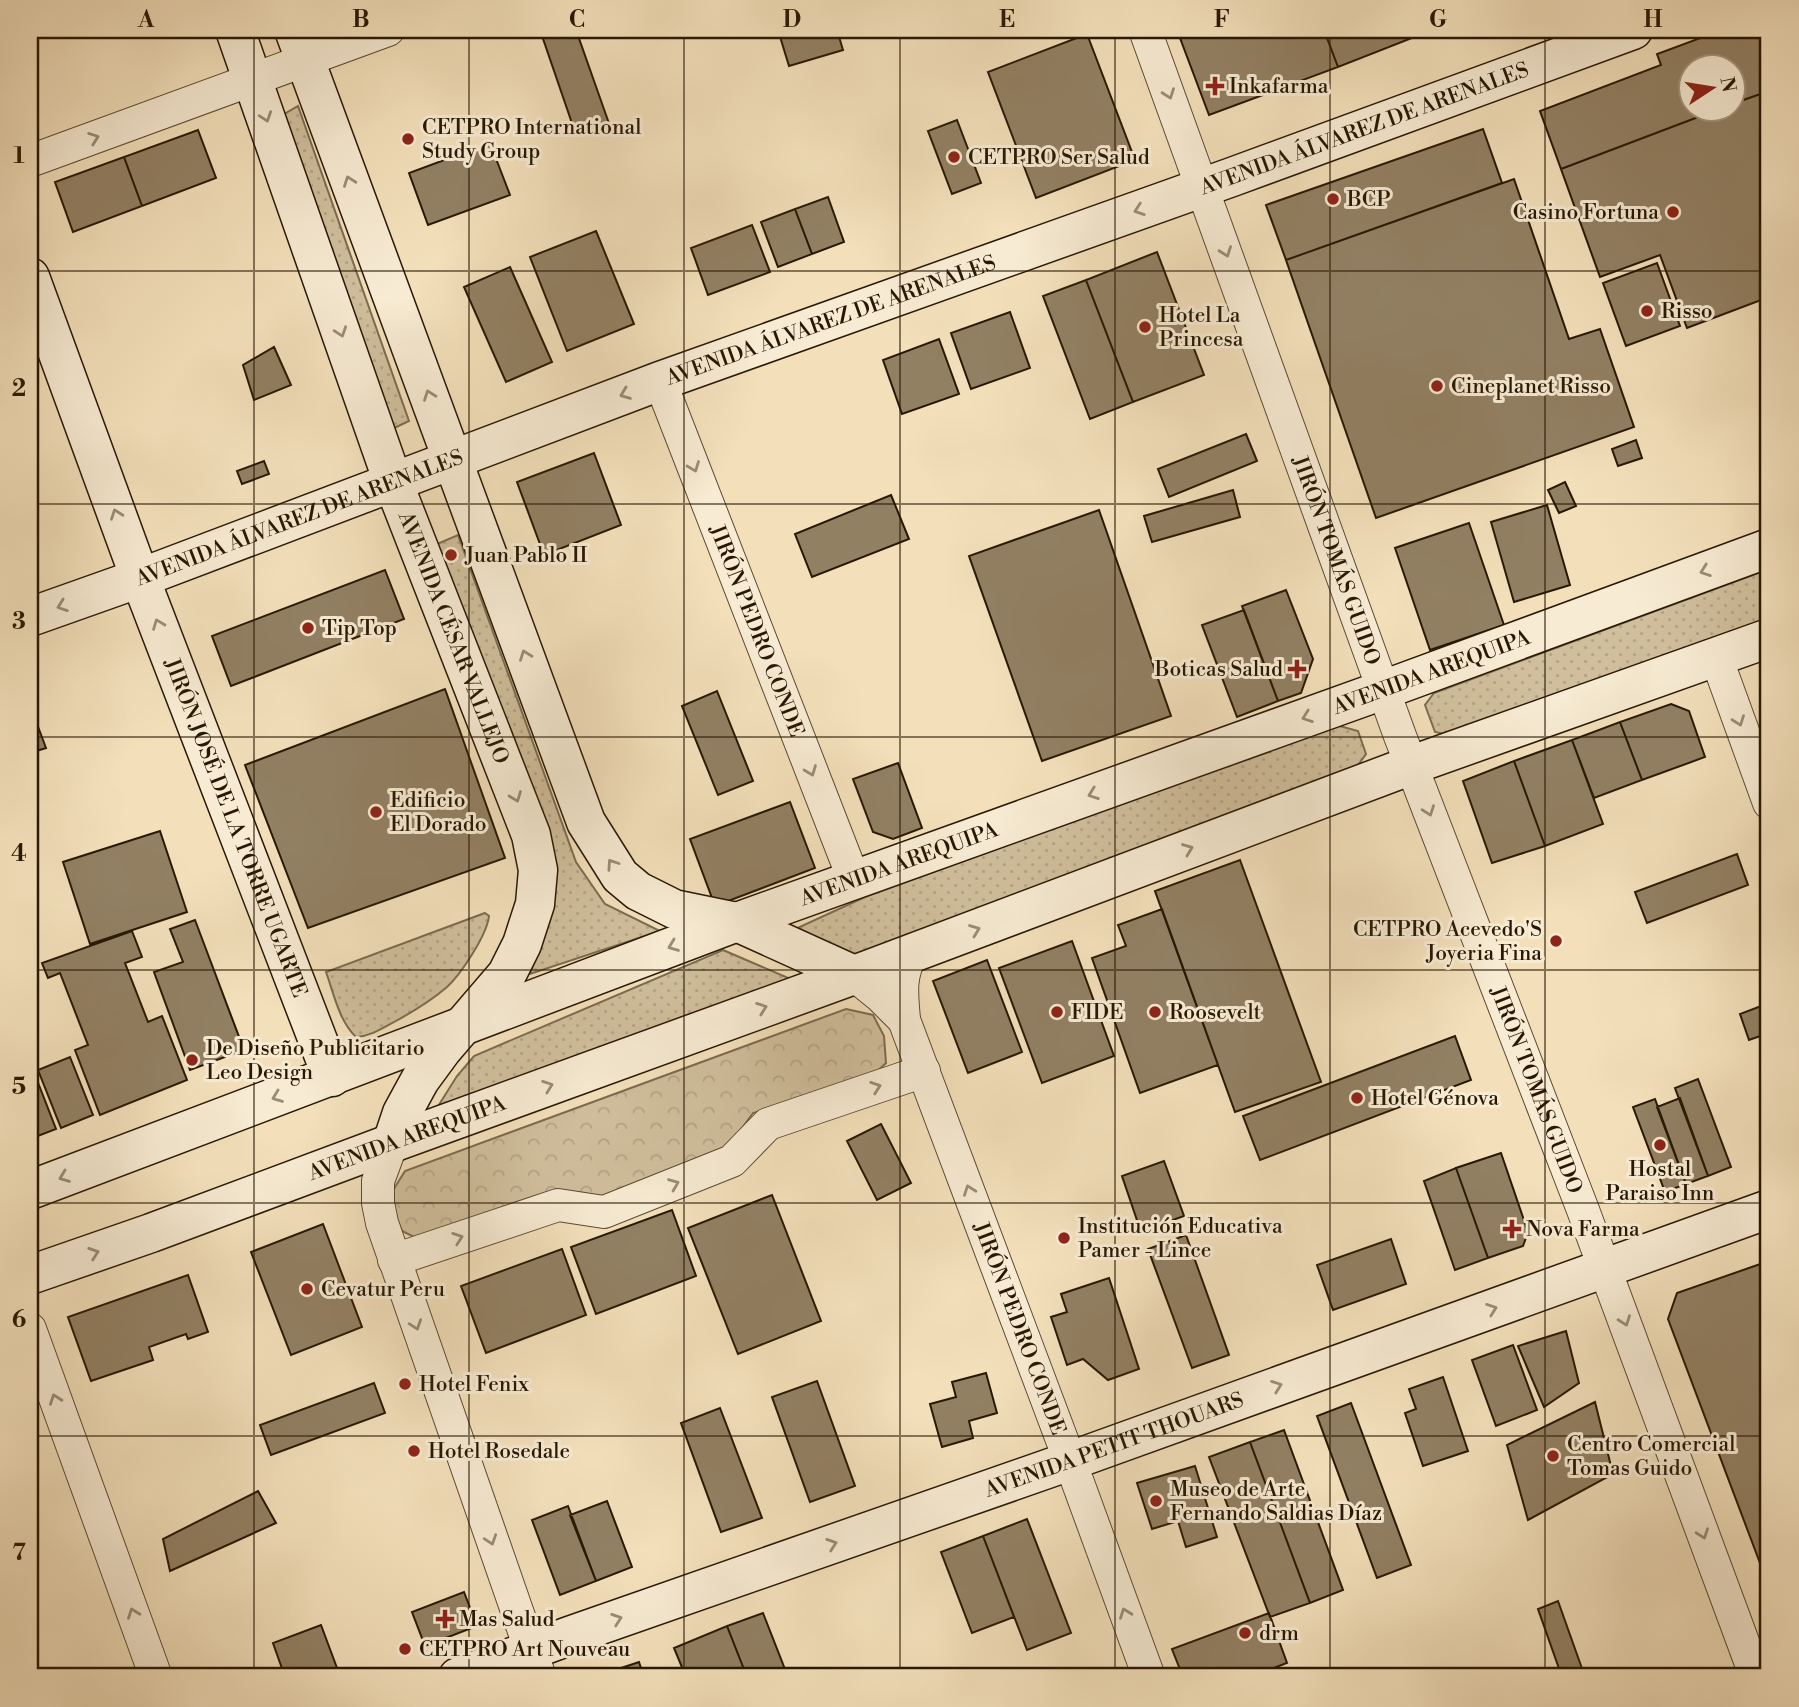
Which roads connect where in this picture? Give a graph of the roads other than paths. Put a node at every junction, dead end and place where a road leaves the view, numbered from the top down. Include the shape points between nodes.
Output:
1 (235, 30) edge
2 (388, 30) edge
3 (1145, 30) edge
4 (1633, 30) edge
5 (299, 45) edge
6 (253, 79) junction
7 (30, 161) edge
8 (1203, 188) junction
9 (30, 277) edge
10 (660, 381) junction
11 (452, 459) junction
12 (393, 482) junction
13 (1769, 548) edge
14 (139, 578) junction
15 (30, 617) edge
16 (1769, 638) edge
17 (1716, 657) junction
18 (1383, 690) junction
19 (1412, 765) junction
20 (1769, 803) edge
21 (854, 880) junction
22 (737, 922) junction
23 (911, 954) junction
24 (854, 975) junction
25 (904, 1020) junction
26 (465, 1024) junction
27 (924, 1071) junction
28 (332, 1077) junction
29 (392, 1143) junction
30 (326, 1167) junction
31 (30, 1190) edge
32 (378, 1203) junction
33 (1769, 1209) edge
34 (394, 1260) junction
35 (1605, 1268) junction
36 (30, 1275) edge
37 (30, 1329) edge
38 (1070, 1461) junction
39 (535, 1664) edge
40 (156, 1677) edge
41 (458, 1677) edge
42 (1149, 1677) edge
43 (1756, 1677) edge

1 - 6 main road, AVENIDA CÉSAR VALLEJO
2 - 5 street
3 -> 8 street, JIRÓN TOMÁS GUIDO
4 - 8 main road, AVENIDA ÁLVAREZ DE ARENALES
5 - 6 street
11 -> 5 main road
7 -> 6 street
6 -> 12 main road, AVENIDA CÉSAR VALLEJO
8 -> 10 main road, AVENIDA ÁLVAREZ DE ARENALES
8 -> 18 street, JIRÓN TOMÁS GUIDO
14 -> 9 main road, JIRÓN JOSÉ DE LA TORRE UGARTE
10 -> 11 main road, AVENIDA ÁLVAREZ DE ARENALES
10 -> 21 street, JIRÓN PEDRO CONDE
11 - 12 main road, AVENIDA ÁLVAREZ DE ARENALES
22 -> 11 main road via 674,909 638,891 620,876 593,834
12 - 14 main road, AVENIDA ÁLVAREZ DE ARENALES
12 -> 26 main road, AVENIDA CÉSAR VALLEJO via 531,835 538,870 535,904 522,944 507,974
13 -> 18 main road, AVENIDA AREQUIPA
14 -> 15 main road, AVENIDA ÁLVAREZ DE ARENALES
28 -> 14 main road, JIRÓN JOSÉ DE LA TORRE UGARTE
16 - 17 main road, AVENIDA AREQUIPA
17 - 19 main road, AVENIDA AREQUIPA
17 -> 20 street
18 - 19 street, JIRÓN TOMÁS GUIDO
18 -> 21 main road, AVENIDA AREQUIPA
23 -> 19 main road, AVENIDA AREQUIPA
19 -> 35 street, JIRÓN TOMÁS GUIDO
21 - 22 main road, AVENIDA AREQUIPA
22 - 24 main road
22 -> 26 main road, AVENIDA AREQUIPA
23 - 24 main road, AVENIDA AREQUIPA
23 - 25 street, JIRÓN PEDRO CONDE via 904,969
24 - 25 street, JIRÓN PEDRO CONDE
29 -> 24 main road, AVENIDA AREQUIPA
25 - 27 street, JIRÓN PEDRO CONDE
26 - 28 main road, AVENIDA AREQUIPA
26 - 29 main road, AVENIDA CÉSAR VALLEJO via 420,1080
34 -> 27 street via 558,1205 604,1212 732,1161 768,1124
38 -> 27 street, JIRÓN PEDRO CONDE
28 -> 31 main road, AVENIDA AREQUIPA
29 - 30 main road, AVENIDA AREQUIPA
29 - 32 street via 378,1181
30 - 32 street via 362,1180
36 -> 30 main road, AVENIDA AREQUIPA
32 - 34 street
33 - 35 main road, AVENIDA PETIT THOUARS
34 -> 39 street
38 -> 35 main road, AVENIDA PETIT THOUARS
35 -> 43 street, JIRÓN TOMÁS GUIDO
40 -> 37 street
39 -> 38 main road, AVENIDA PETIT THOUARS via 569,1636
42 -> 38 street, JIRÓN PEDRO CONDE
39 - 41 main road, AVENIDA PETIT THOUARS

